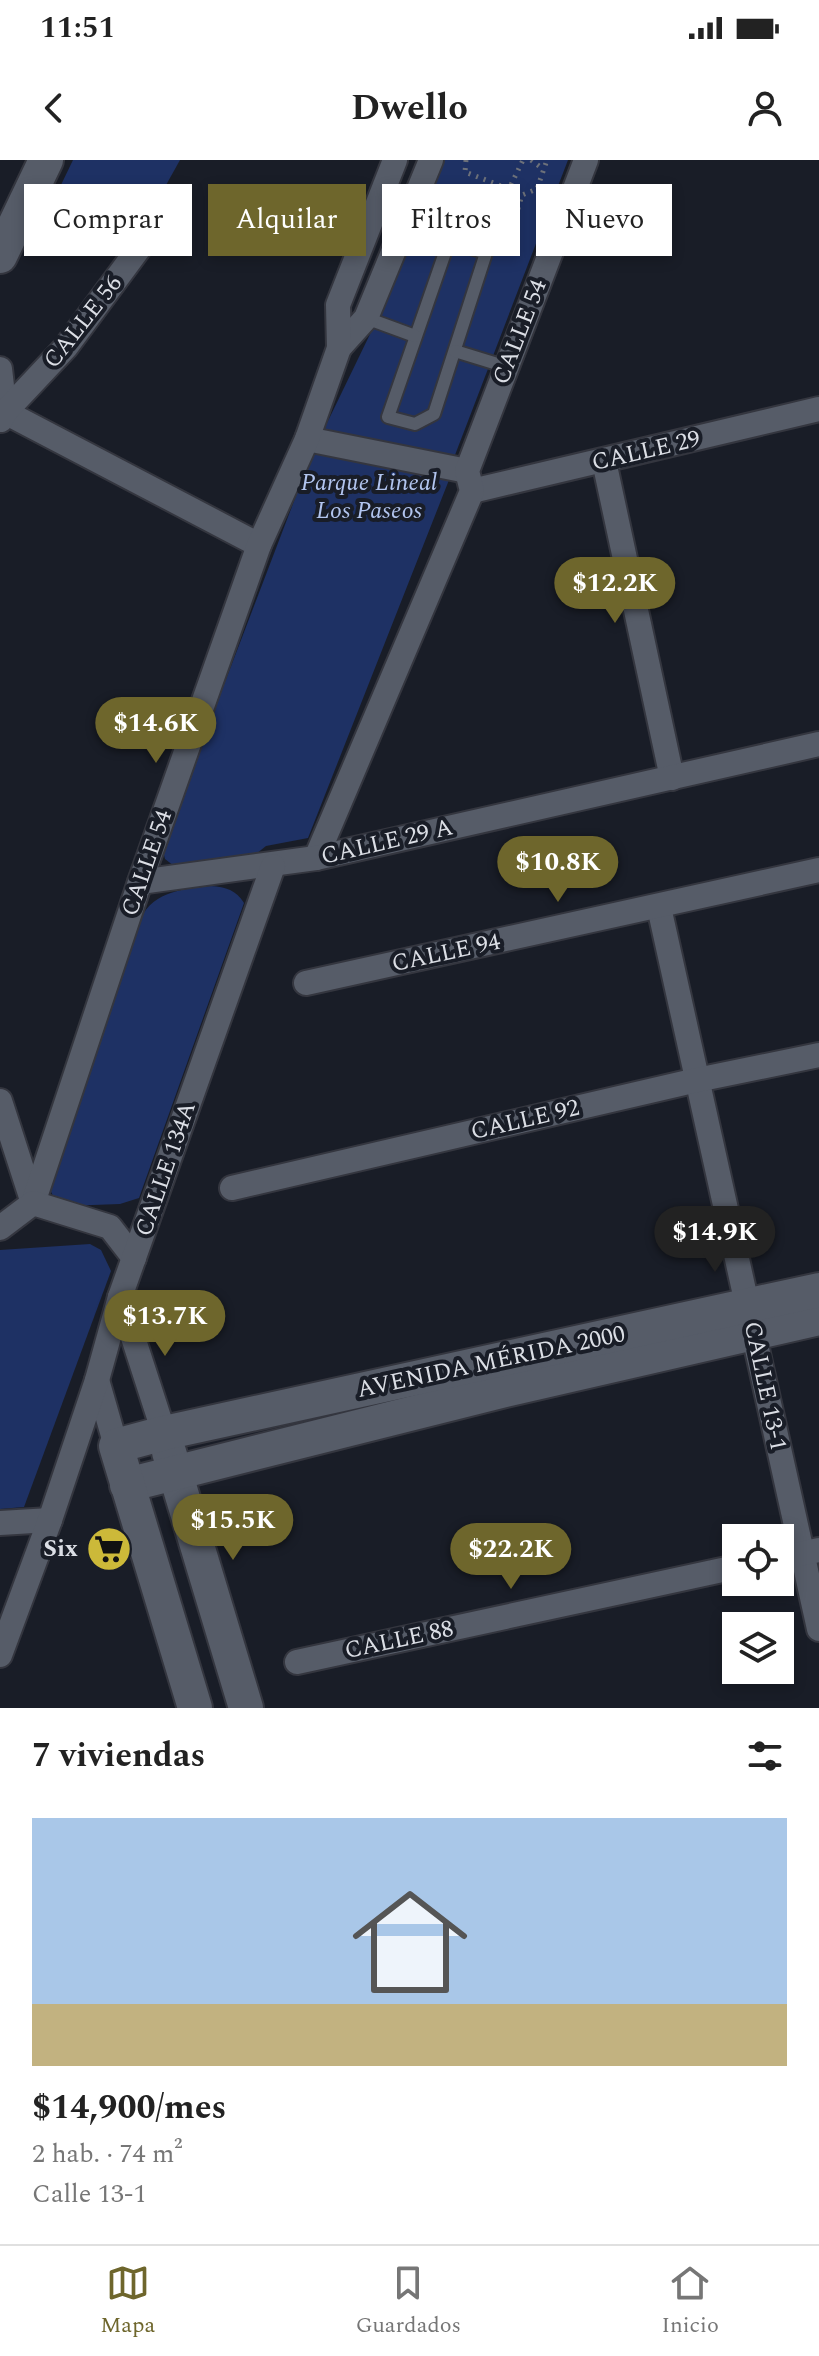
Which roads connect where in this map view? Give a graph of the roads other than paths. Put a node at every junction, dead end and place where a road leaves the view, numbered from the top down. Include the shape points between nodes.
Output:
1 (46, 160) edge
2 (395, 160) edge
3 (431, 160) edge
4 (586, 160) edge
5 (0, 256) edge
6 (133, 256) edge
7 (366, 318) junction
8 (415, 336) junction
9 (339, 348) junction
10 (455, 351) junction
11 (507, 367) junction
12 (0, 369) edge
13 (819, 409) edge
14 (2, 417) edge
15 (307, 439) junction
16 (604, 461) junction
17 (469, 481) junction
18 (259, 545) junction
19 (819, 744) edge
20 (672, 778) junction
21 (316, 858) junction
22 (273, 866) junction
23 (819, 870) edge
24 (140, 882) junction
25 (659, 907) junction
26 (306, 983) dead end
27 (819, 1055) edge
28 (697, 1080) junction
29 (0, 1101) edge
30 (232, 1188) dead end
31 (33, 1203) junction
32 (0, 1228) edge
33 (134, 1258) junction
34 (819, 1290) edge
35 (120, 1297) junction
36 (819, 1318) edge
37 (750, 1319) junction
38 (97, 1380) junction
39 (164, 1433) junction
40 (116, 1446) junction
41 (175, 1471) junction
42 (127, 1485) junction
43 (50, 1520) junction
44 (0, 1523) edge
45 (800, 1554) edge
46 (722, 1570) edge
47 (819, 1629) edge
48 (0, 1655) edge
49 (297, 1662) dead end
50 (195, 1708) edge
51 (246, 1708) edge

1 - 5 main road
2 - 9 street, CALLE 54 via 338,305
3 - 7 street, CALLE 54
4 - 11 street, CALLE 54
6 - 14 street, CALLE 56 via 66,347
7 - 8 lane
7 - 9 street, CALLE 54
8 - 10 lane via 388,417 415,424 434,414
8 - 10 lane via 449,241 486,253
9 - 15 street, CALLE 54
10 - 11 lane
11 - 17 street, CALLE 54
12 - 14 street
13 - 16 street, CALLE 29
14 - 18 street
15 - 17 street, CALLE 29
15 - 18 street, CALLE 54
16 - 17 street, CALLE 29
16 - 20 street
17 - 21 street, CALLE 54
18 - 24 street, CALLE 54
19 - 20 street, CALLE 29 A
20 - 21 street, CALLE 29 A
21 - 22 street, CALLE 29 A
22 - 24 street, CALLE 29 A
22 - 33 street, CALLE 134A
23 - 25 street, CALLE 94
24 - 31 street, CALLE 54
25 - 26 street, CALLE 94
25 - 28 street, CALLE 13-1
27 - 28 street, CALLE 92
28 - 30 street, CALLE 92
28 - 37 street, CALLE 13-1
29 - 31 street
31 - 32 street
31 - 33 street via 110,1227
33 - 35 street, CALLE 134A
34 - 37 main road, AVENIDA MÉRIDA 2000
35 - 38 street, CALLE 134A
35 - 39 street
36 - 37 main road, AVENIDA MÉRIDA 2000
37 - 39 main road, AVENIDA MÉRIDA 2000
37 - 41 main road, AVENIDA MÉRIDA 2000
37 - 45 street, CALLE 13-1
38 - 40 street
38 - 43 street, CALLE 134A
39 - 40 main road, AVENIDA MÉRIDA 2000
39 - 41 main road
40 - 42 main road
41 - 42 main road, AVENIDA MÉRIDA 2000
41 - 51 main road
42 - 50 main road
43 - 44 street
43 - 48 street, CALLE 134A
45 - 47 street, CALLE 13-1
46 - 49 street, CALLE 88

